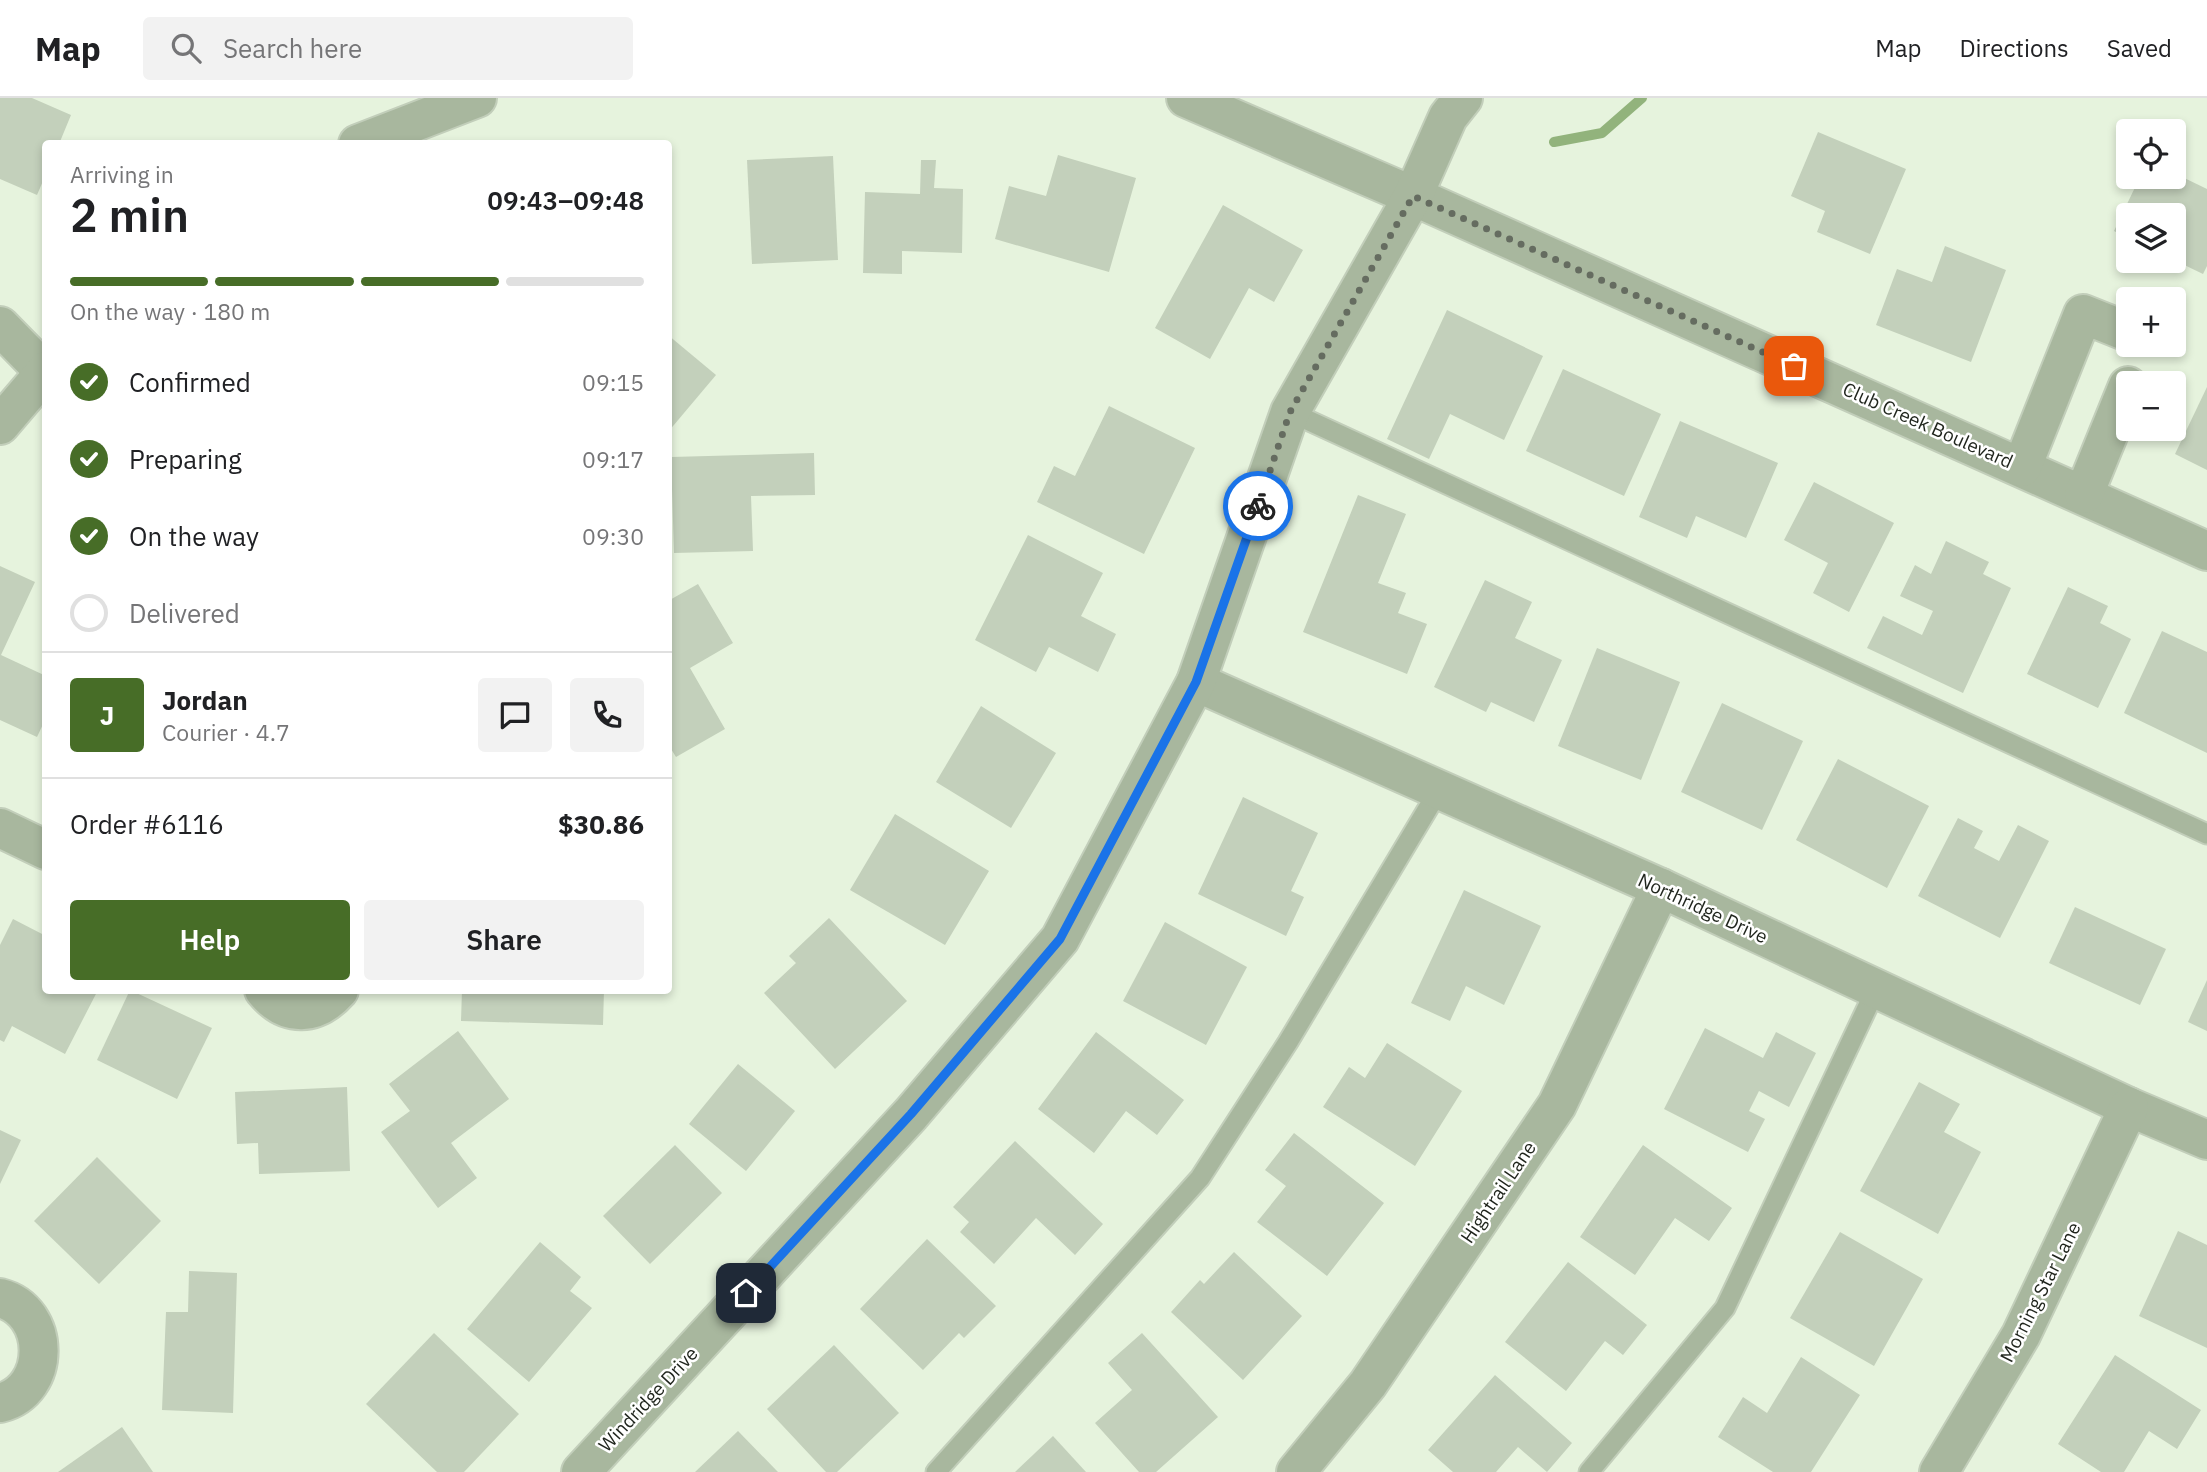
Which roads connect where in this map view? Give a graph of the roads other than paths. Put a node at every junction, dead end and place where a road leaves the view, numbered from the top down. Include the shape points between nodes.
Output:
1 (477, 98) edge
2 (1186, 98) edge
3 (1463, 98) edge
4 (368, 140) edge
5 (1413, 196) junction
6 (0, 326) edge
7 (2116, 327) edge
8 (42, 368) edge
9 (42, 375) edge
10 (1290, 412) junction
11 (2116, 414) edge
12 (0, 425) edge
13 (2022, 467) junction
14 (2084, 494) junction
15 (2207, 551) edge
16 (1196, 682) junction
17 (1439, 790) junction
18 (0, 828) edge
19 (2207, 834) edge
20 (42, 848) edge
21 (1661, 888) junction
22 (1877, 989) junction
23 (268, 994) edge
24 (335, 994) edge
25 (2129, 1107) junction
26 (2207, 1140) edge
27 (0, 1298) edge
28 (0, 1403) edge
29 (580, 1472) edge
30 (936, 1472) edge
31 (1296, 1472) edge
32 (1590, 1472) edge
33 (1939, 1472) edge

1 - 4 street
2 - 5 street, Club Creek Boulevard
3 - 5 street, Windridge Drive via 1448,117
5 - 10 street, Windridge Drive
5 - 13 street, Club Creek Boulevard
6 - 8 street
7 - 13 street via 2083,314
9 - 12 street
10 - 16 street, Windridge Drive
10 - 19 lane
11 - 14 street
13 - 14 street, Club Creek Boulevard
14 - 15 street, Club Creek Boulevard
16 - 17 street, Northridge Drive
16 - 29 street, Windridge Drive via 1060,939 911,1114
17 - 21 street, Northridge Drive
17 - 30 lane via 1288,1042 1200,1178
18 - 20 street
21 - 22 street, Northridge Drive
21 - 31 street, Hightrail Lane via 1557,1105 1368,1384
22 - 25 street, Northridge Drive
22 - 32 lane via 1726,1308
23 - 24 street via 288,1009 302,1011 316,1008
25 - 26 street, Northridge Drive
25 - 33 street, Morning Star Lane via 2021,1335
27 - 28 street via 23,1310 33,1324 40,1358 23,1391

